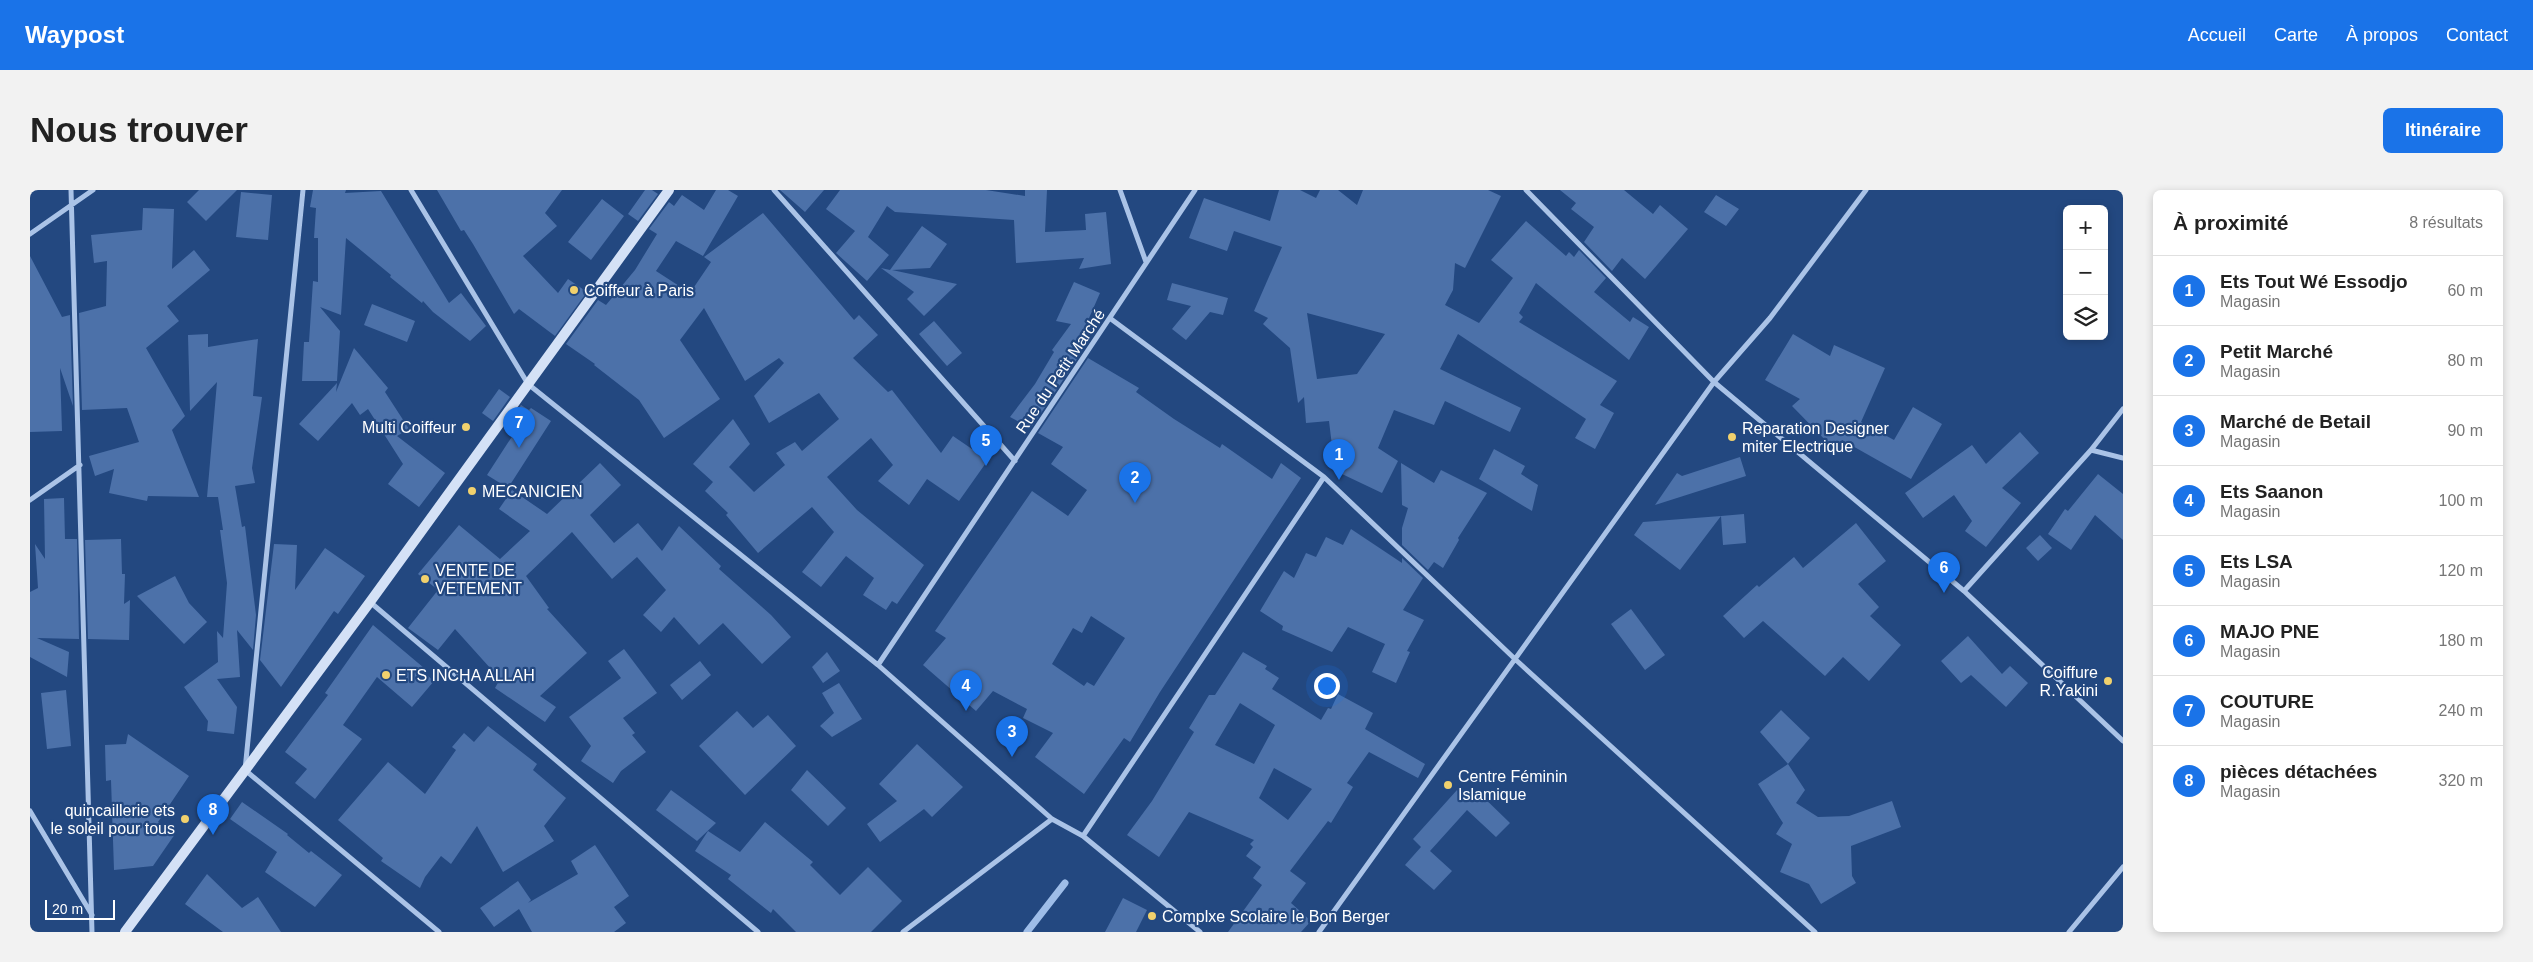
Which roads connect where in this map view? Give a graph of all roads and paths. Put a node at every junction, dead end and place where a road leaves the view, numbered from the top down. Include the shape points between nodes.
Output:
1 (71, 190) edge
2 (93, 190) edge
3 (303, 190) edge
4 (410, 190) edge
5 (669, 190) edge
6 (774, 190) edge
7 (1120, 190) edge
8 (1195, 190) edge
9 (1526, 190) edge
10 (1866, 190) edge
11 (70, 205) junction
12 (30, 234) edge
13 (1146, 262) junction
14 (1110, 319) junction
15 (1714, 382) junction
16 (528, 384) junction
17 (2123, 409) edge
18 (2091, 450) junction
19 (2123, 458) edge
20 (1014, 461) junction
21 (80, 465) junction
22 (1324, 477) junction
23 (30, 500) edge
24 (1964, 590) junction
25 (370, 602) junction
26 (1516, 660) junction
27 (878, 665) junction
28 (2123, 741) edge
29 (245, 770) junction
30 (30, 811) edge
31 (1052, 819) junction
32 (1083, 836) junction
33 (2123, 867) edge
34 (92, 916) junction
35 (92, 932) edge
36 (125, 932) edge
37 (439, 932) edge
38 (758, 932) edge
39 (903, 932) edge
40 (1200, 932) edge
41 (1319, 932) edge
42 (1815, 932) edge
43 (2069, 932) edge

1 - 11 street
2 - 11 street
3 - 29 street
4 - 16 street
5 - 16 main road
6 - 20 street
7 - 13 street
8 - 13 street, Rue du Petit Marché
9 - 15 street
10 - 15 street via 1770,318
11 - 12 street
11 - 21 street
13 - 14 street, Rue du Petit Marché
14 - 20 street, Rue du Petit Marché
14 - 22 street
15 - 24 street
15 - 26 street
16 - 25 main road
16 - 27 street
17 - 18 street
18 - 19 street
18 - 24 street
20 - 27 street, Rue du Petit Marché
21 - 23 street
21 - 34 street
22 - 26 street
22 - 32 street
24 - 28 street
25 - 29 main road
25 - 38 street
26 - 41 street
26 - 42 street
27 - 31 street
29 - 36 main road
29 - 37 street
30 - 34 street
31 - 32 street
31 - 39 street
32 - 40 street
33 - 43 street
34 - 35 street

